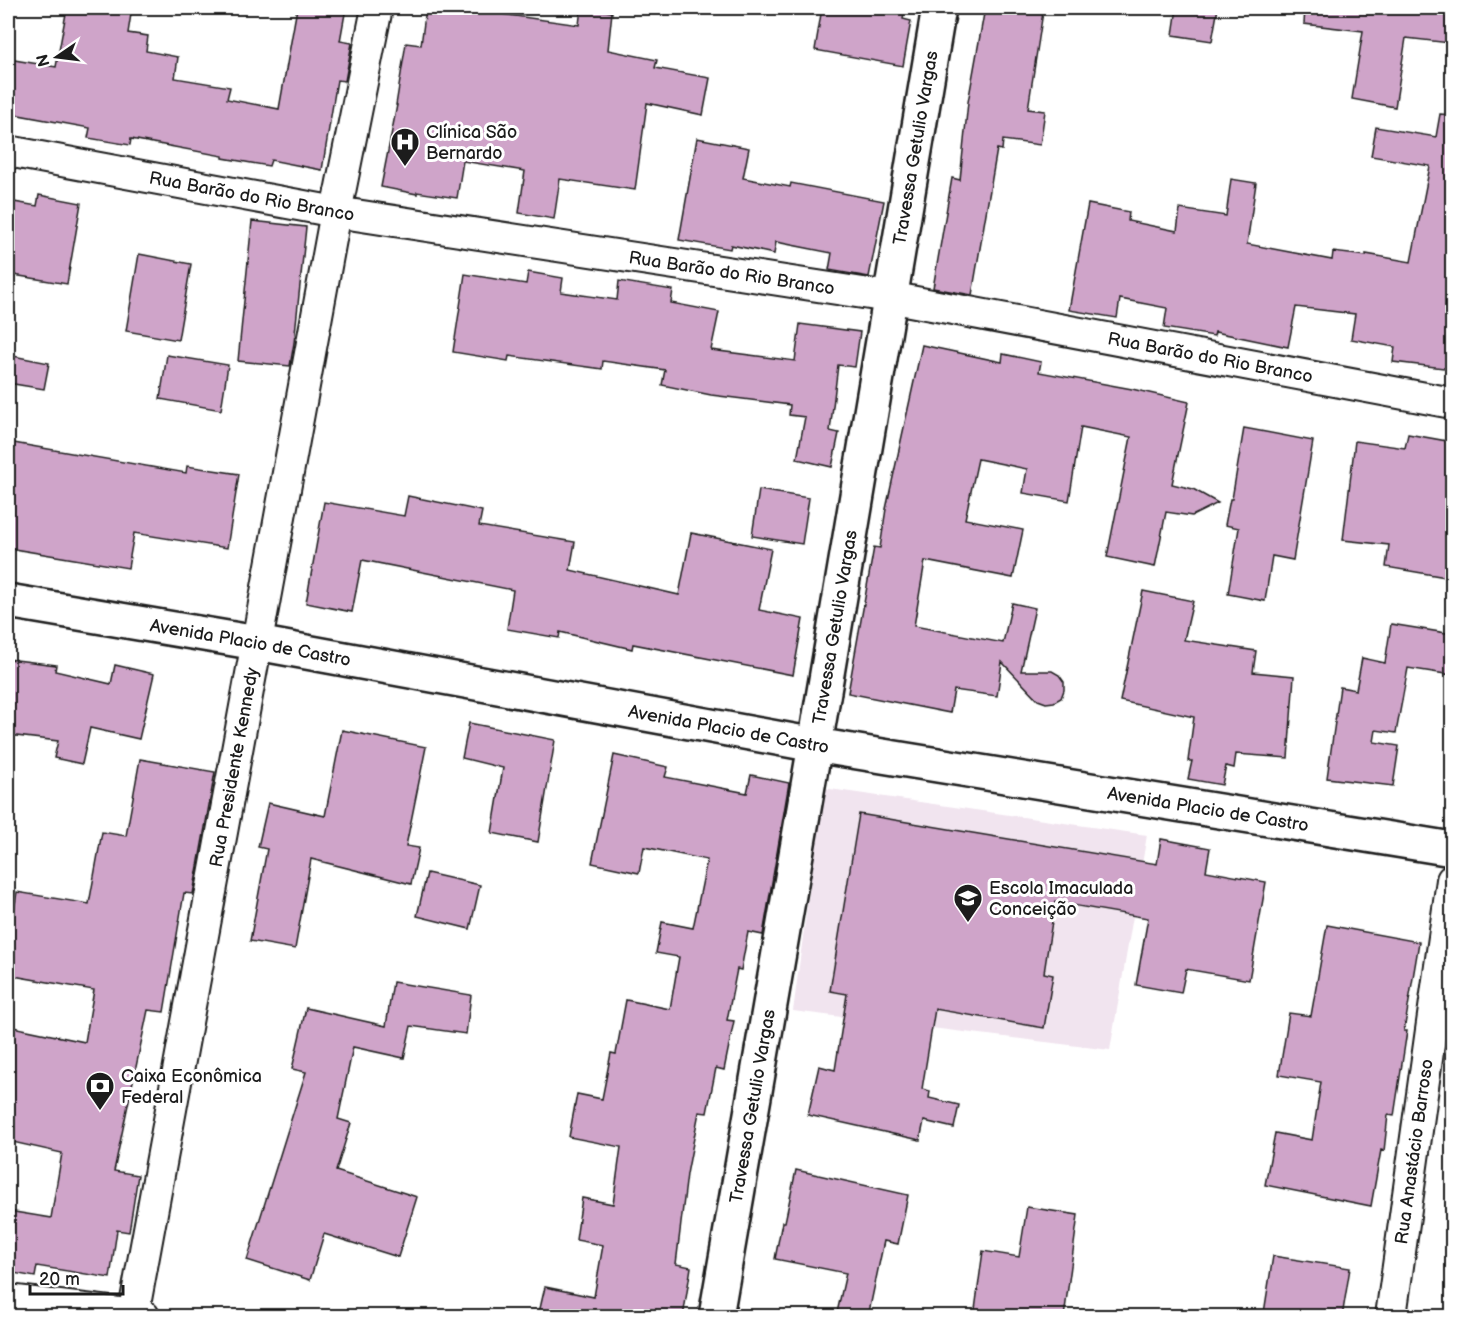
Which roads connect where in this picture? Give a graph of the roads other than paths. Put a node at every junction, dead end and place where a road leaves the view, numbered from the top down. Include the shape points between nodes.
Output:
1 (377, 8) edge
2 (939, 8) edge
3 (8, 151) edge
4 (336, 212) junction
5 (889, 297) junction
6 (1452, 403) edge
7 (8, 601) edge
8 (258, 643) junction
9 (815, 745) junction
10 (1452, 849) edge
11 (1452, 880) edge
12 (8, 1300) edge
13 (137, 1316) edge
14 (716, 1317) edge
15 (1391, 1317) edge

1 - 4 street, Rua Presidente Kennedy
2 - 5 street, Travessa Getulio Vargas
3 - 4 street, Rua Barão do Rio Branco
4 - 5 street, Rua Barão do Rio Branco
4 - 8 street, Rua Presidente Kennedy
5 - 6 street, Rua Barão do Rio Branco
5 - 9 street, Travessa Getulio Vargas
7 - 8 street, Avenida Placio de Castro
8 - 9 street, Avenida Placio de Castro
8 - 13 street, Rua Presidente Kennedy
9 - 10 street, Avenida Placio de Castro
9 - 14 street, Travessa Getulio Vargas
11 - 15 street, Rua Anastácio Barroso
12 - 13 street

